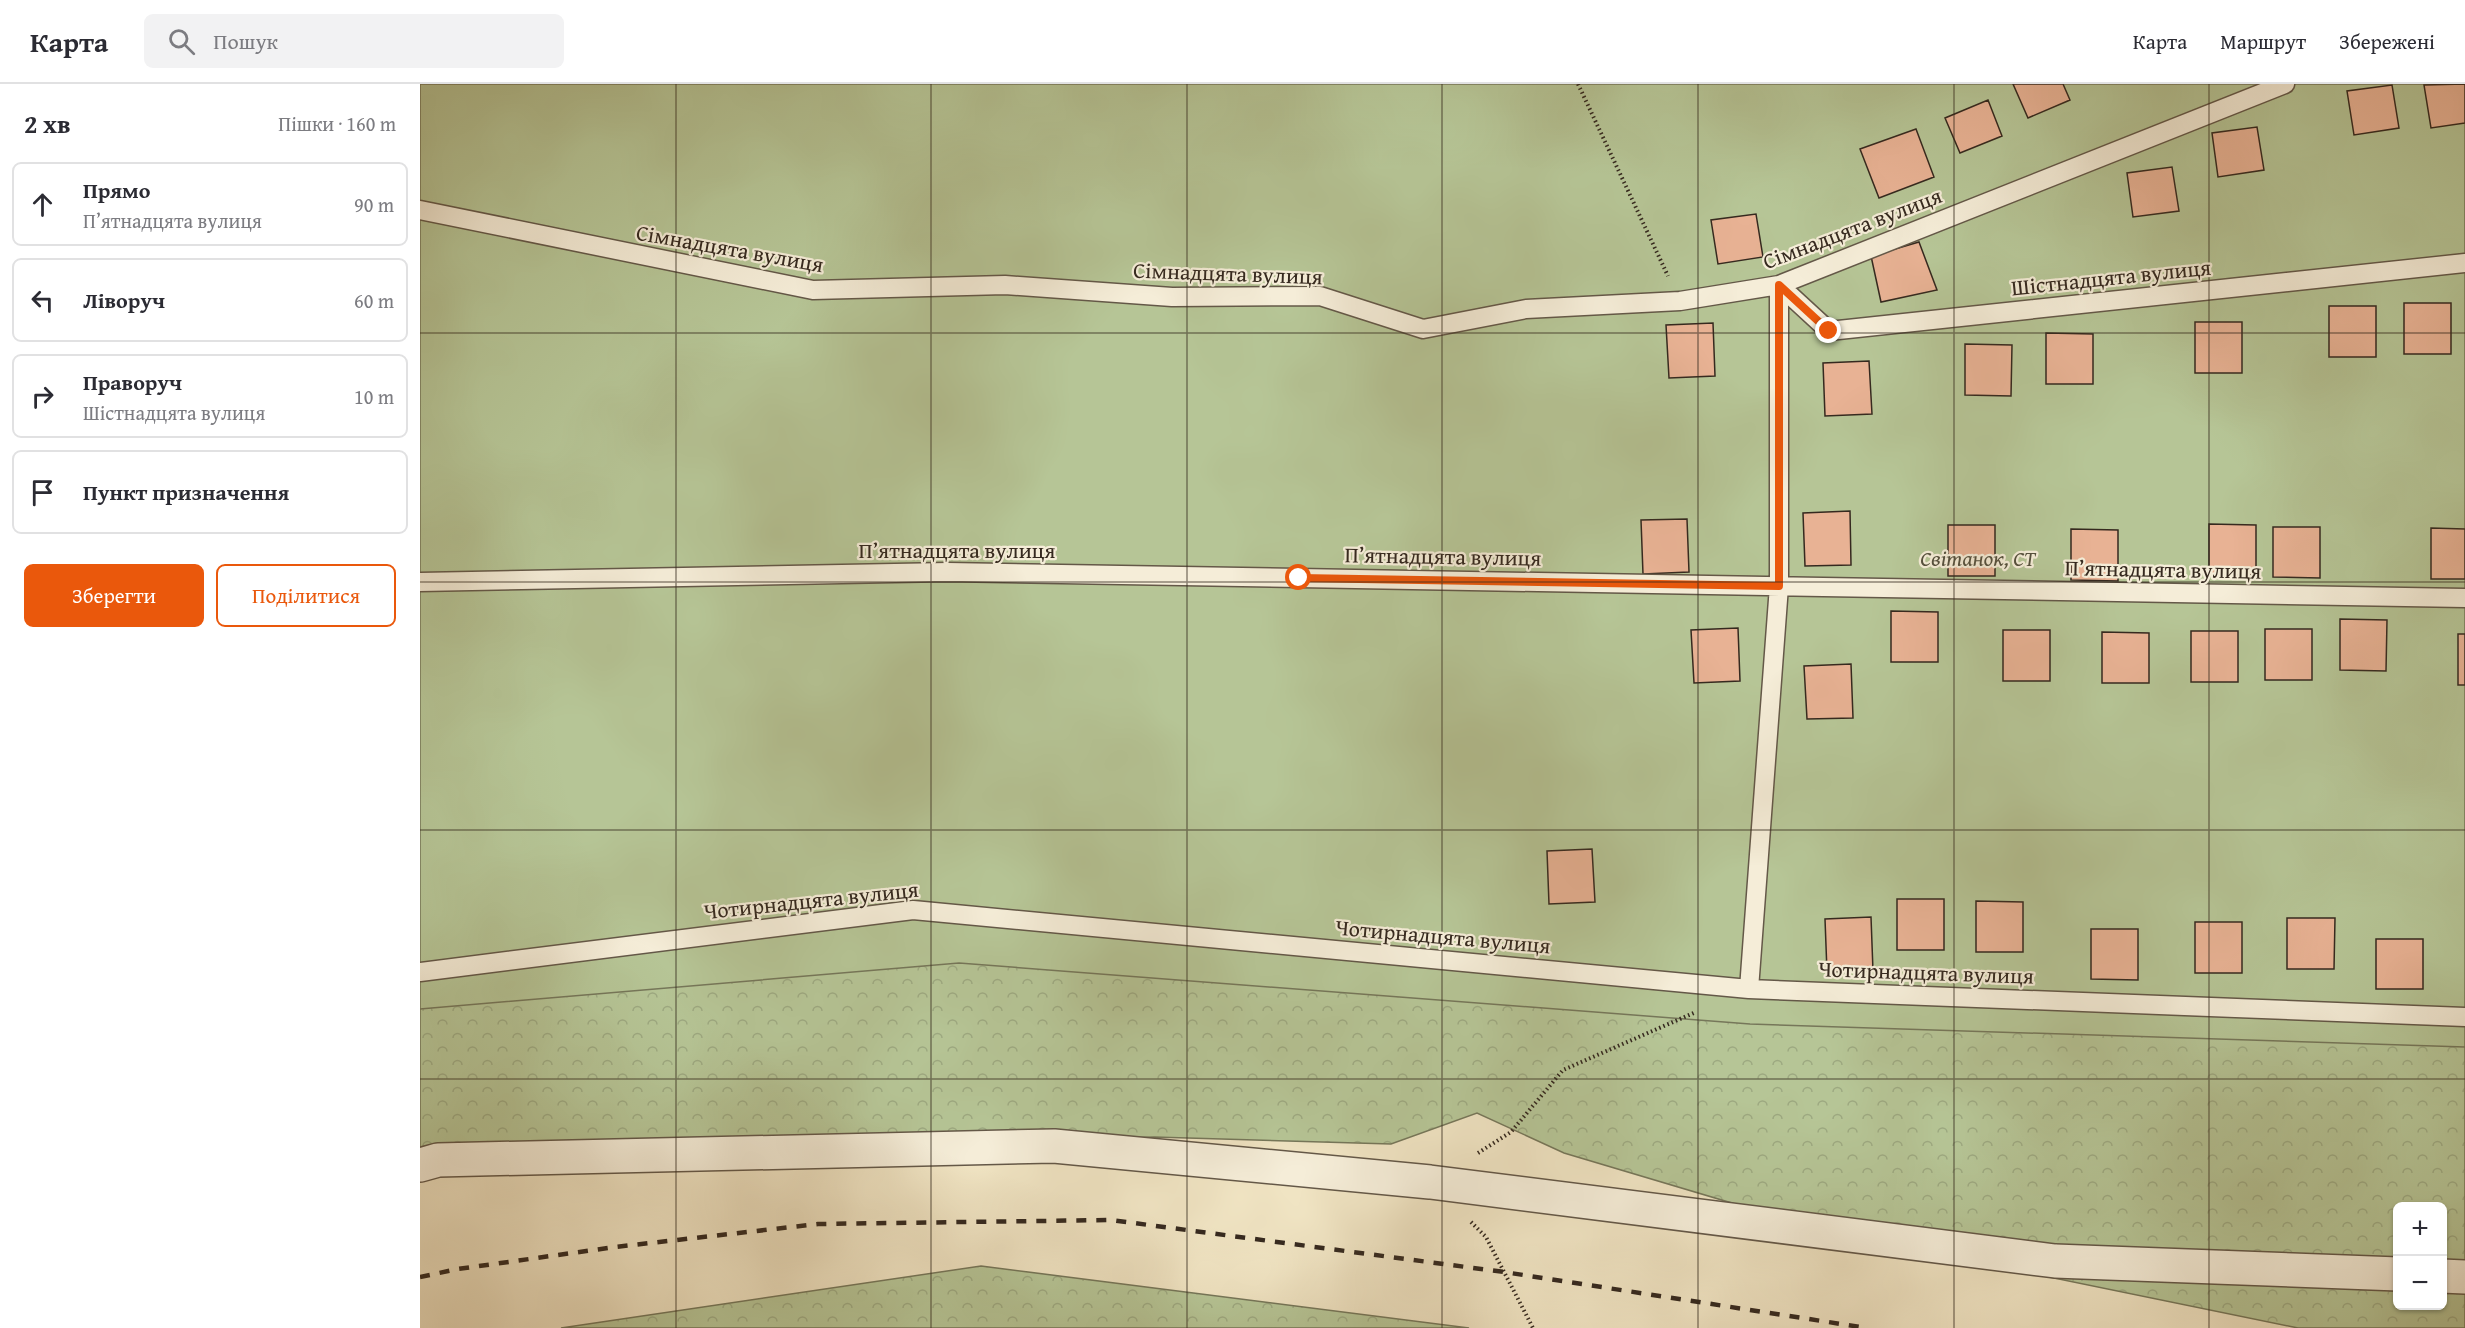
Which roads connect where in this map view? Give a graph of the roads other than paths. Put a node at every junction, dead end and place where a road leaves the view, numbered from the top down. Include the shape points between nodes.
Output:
1 (2285, 84) edge
2 (420, 210) edge
3 (2465, 263) edge
4 (1779, 285) junction
5 (420, 582) edge
6 (1779, 586) junction
7 (2465, 598) edge
8 (420, 972) edge
9 (1749, 988) junction
10 (2465, 1017) edge
11 (420, 1165) edge
12 (2393, 1274) edge
13 (2447, 1276) edge
14 (2465, 1277) edge

1 - 4 lane, Сімнадцята вулиця
2 - 4 lane, Сімнадцята вулиця via 813,290 1005,285 1172,297 1320,296 1423,329 1526,309 1680,301
3 - 4 lane, Шістнадцята вулиця via 1829,331
4 - 6 lane
5 - 6 lane, П’ятнадцята вулиця via 948,572
6 - 7 lane, П’ятнадцята вулиця
6 - 9 lane
8 - 9 lane, Чотирнадцята вулиця via 913,910
9 - 10 lane, Чотирнадцята вулиця
11 - 12 street via 438,1160 1054,1146 1430,1182 2055,1260
13 - 14 street

